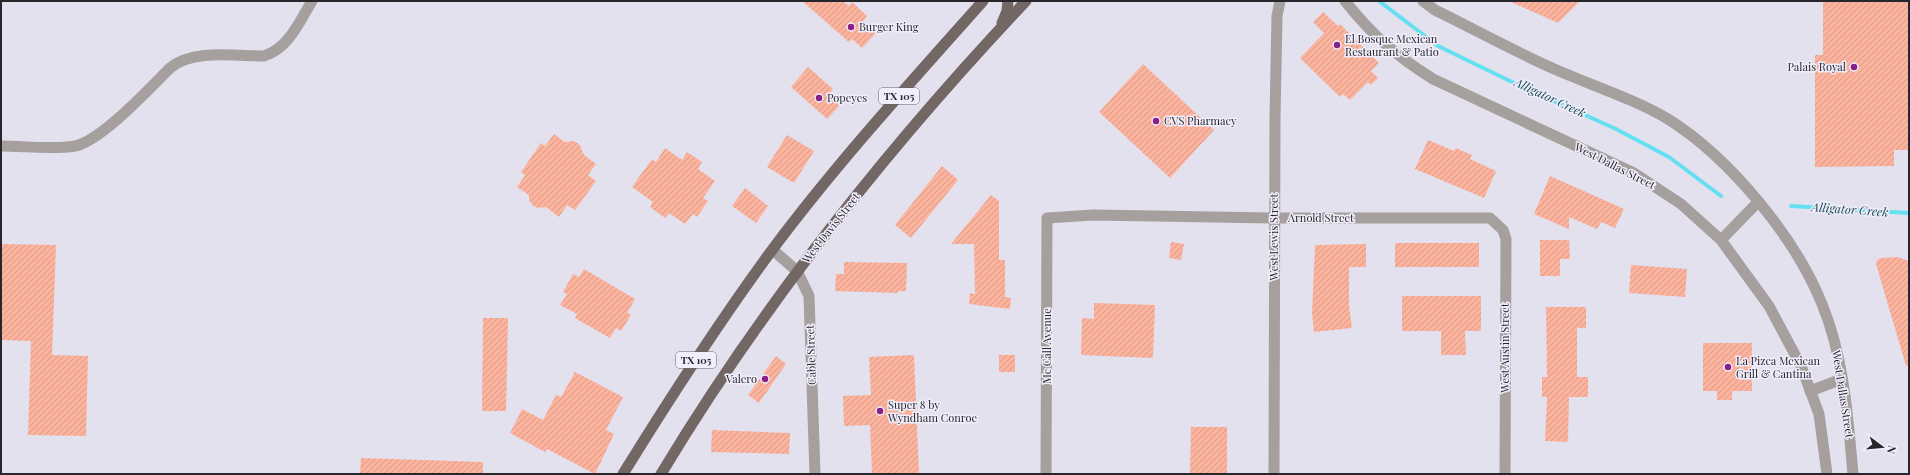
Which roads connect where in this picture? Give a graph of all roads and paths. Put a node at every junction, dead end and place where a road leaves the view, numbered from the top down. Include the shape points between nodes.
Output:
1 (312, 1) edge
2 (983, 1) edge
3 (1008, 1) edge
4 (1026, 1) edge
5 (1280, 1) edge
6 (1346, 1) edge
7 (1423, 1) edge
8 (999, 30) junction
9 (1, 146) edge
10 (1758, 202) junction
11 (1047, 218) joint
12 (1274, 218) junction
13 (1498, 224) joint
14 (1720, 240) junction
15 (773, 250) junction
16 (797, 271) junction
17 (1842, 379) junction
18 (1810, 391) junction
19 (623, 474) edge
20 (661, 474) edge
21 (815, 474) edge
22 (1046, 474) edge
23 (1274, 474) edge
24 (1505, 474) edge
25 (1827, 474) edge
26 (1853, 474) edge

1 - 9 street via 289,37 274,52 264,56 197,56 178,62 115,121 87,142 77,146 59,147
2 - 15 main road, TX 105 via 905,89
3 - 8 main road via 1007,11
4 - 8 main road, West Davis Street / TX 105
5 - 12 street, West Lewis Street via 1277,16
6 - 14 street, West Dallas Street via 1380,41 1404,61 1433,79 1634,173 1681,204
7 - 10 street, West Dallas Street via 1435,10 1559,71 1619,95 1668,120 1713,153
8 - 16 main road, West Davis Street / TX 105 via 928,108
10 - 14 street
10 - 17 street, West Dallas Street via 1807,272 1823,305
11 - 12 street, Arnold Street via 1093,215
11 - 22 street, Mc Call Avenue
12 - 13 street, Arnold Street via 1490,218
12 - 23 street, West Lewis Street
13 - 24 street, West Austin Street via 1506,239
14 - 18 street, West Dallas Street via 1770,306 1801,366
15 - 16 street, Cable Street
15 - 19 main road, TX 105 via 693,364
16 - 20 main road, West Davis Street / TX 105 via 725,373
16 - 21 street, Cable Street via 809,296
17 - 18 street
17 - 26 street, West Dallas Street
18 - 25 street, West Dallas Street via 1819,414

